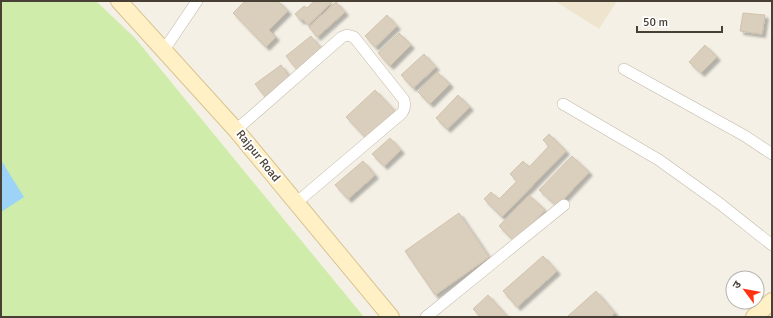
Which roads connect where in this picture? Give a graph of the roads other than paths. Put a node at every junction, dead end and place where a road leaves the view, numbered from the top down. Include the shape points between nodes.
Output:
1 (119, 1) edge
2 (197, 1) edge
3 (164, 50) junction
4 (624, 69) dead end
5 (563, 104) dead end
6 (236, 130) junction
7 (772, 154) edge
8 (296, 203) junction
9 (564, 205) dead end
10 (772, 245) edge
11 (772, 301) edge
12 (391, 317) edge
13 (426, 317) edge
14 (754, 317) edge

1 - 3 street, Rajpur Road
2 - 3 street
3 - 6 street, Rajpur Road
4 - 7 street via 745,136
5 - 10 street via 659,160
6 - 8 street, Rajpur Road
6 - 8 street via 342,36 354,37 404,100 404,109
8 - 12 street, Rajpur Road
9 - 13 street
11 - 14 street

